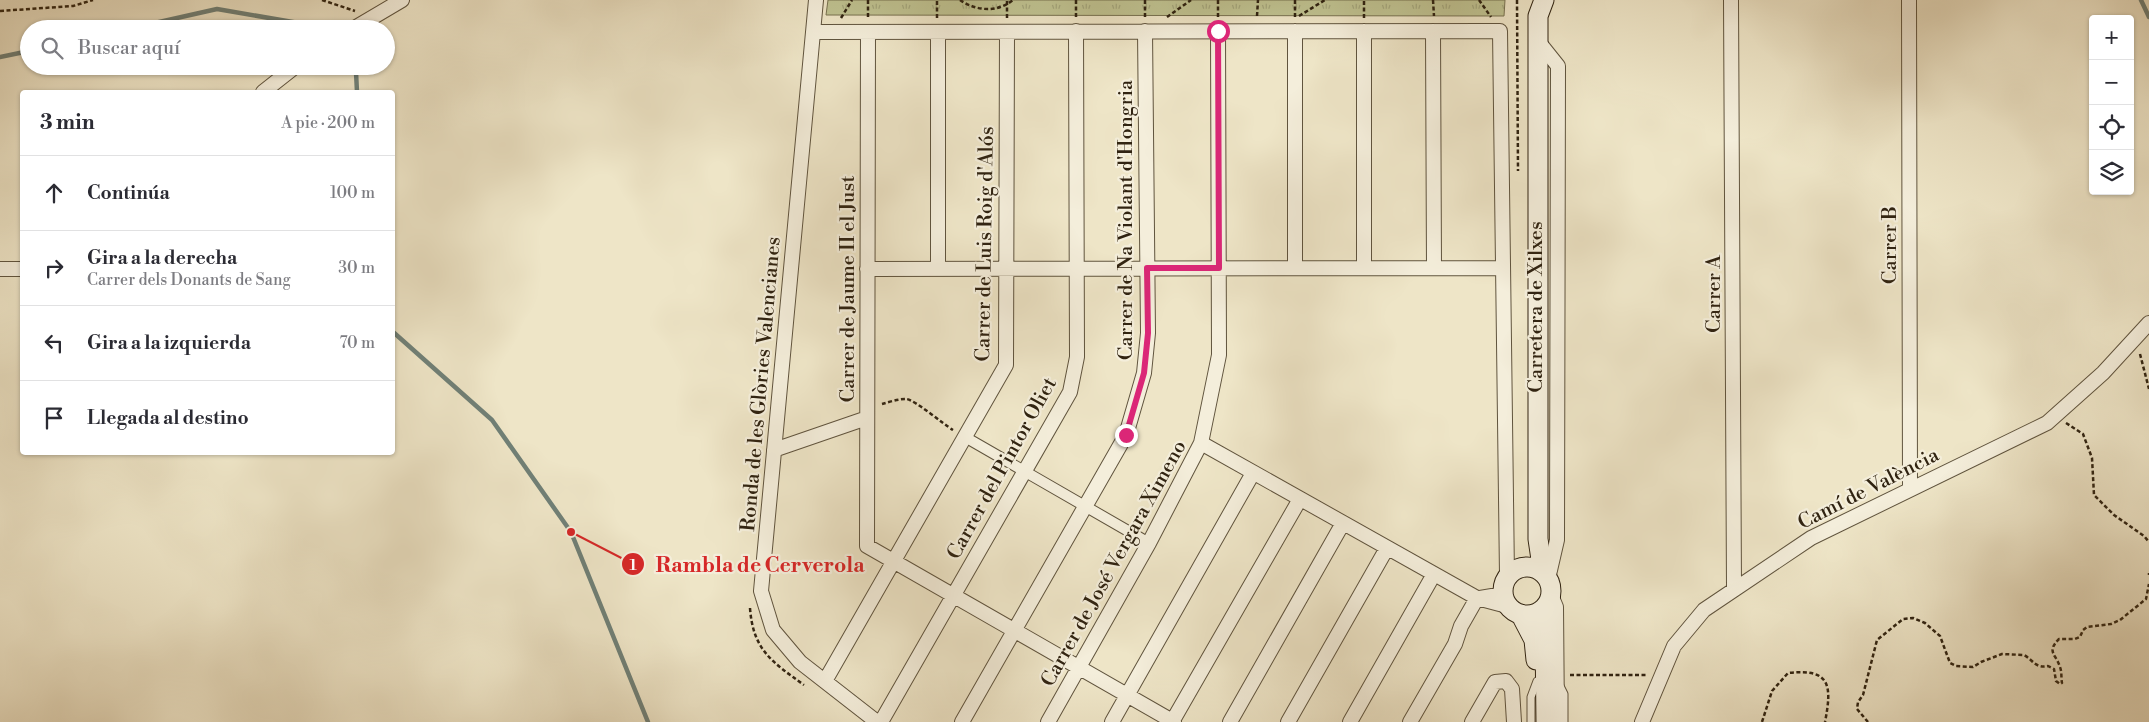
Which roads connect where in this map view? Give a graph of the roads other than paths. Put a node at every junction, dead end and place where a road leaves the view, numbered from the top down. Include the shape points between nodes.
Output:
1 (402, 0) edge
2 (816, 0) edge
3 (1731, 0) edge
4 (1909, 0) edge
5 (1538, 5) edge
6 (369, 20) edge
7 (1295, 25) junction
8 (1076, 31) junction
9 (1145, 31) junction
10 (1218, 31) junction
11 (1364, 31) junction
12 (1434, 31) junction
13 (813, 32) junction
14 (868, 32) junction
15 (938, 32) junction
16 (1007, 32) junction
17 (1538, 41) junction
18 (285, 75) edge
19 (266, 90) edge
20 (1077, 268) junction
21 (1147, 268) junction
22 (1219, 268) junction
23 (1295, 268) junction
24 (1364, 268) junction
25 (1434, 268) junction
26 (1502, 268) junction
27 (0, 269) edge
28 (20, 269) edge
29 (867, 269) junction
30 (938, 269) junction
31 (1006, 269) junction
32 (2149, 323) edge
33 (867, 412) junction
34 (966, 434) junction
35 (1201, 443) junction
36 (774, 450) junction
37 (1025, 471) junction
38 (1253, 472) junction
39 (1910, 489) junction
40 (1300, 499) junction
41 (1085, 506) junction
42 (1343, 523) junction
43 (1538, 539) junction
44 (1150, 543) junction
45 (1387, 548) junction
46 (894, 561) junction
47 (1434, 574) junction
48 (1734, 588) junction
49 (1546, 590) junction
50 (1512, 591) junction
51 (954, 595) junction
52 (1477, 598) junction
53 (1014, 630) junction
54 (1079, 667) junction
55 (1557, 676) junction
56 (825, 681) junction
57 (1537, 681) junction
58 (1127, 695) junction
59 (879, 722) edge
60 (962, 722) edge
61 (1048, 722) edge
62 (1112, 722) edge
63 (1173, 722) edge
64 (1230, 722) edge
65 (1288, 722) edge
66 (1350, 722) edge
67 (1410, 722) edge
68 (1472, 722) edge
69 (1514, 722) edge
70 (1531, 722) edge
71 (1537, 722) edge
72 (1546, 722) edge
73 (1557, 722) edge
74 (1564, 722) edge
75 (1642, 722) edge

1 - 6 street
2 - 13 street, Ronda de les Glòries Valencianes
3 - 48 street, Carrer A
4 - 39 street, Carrer B
5 - 17 main road, Carretera de Xilxes
7 - 10 street
7 - 11 street
7 - 23 street
8 - 9 street
8 - 16 street
8 - 20 street, Carrer del Pintor Oliet
9 - 10 street
9 - 21 street, Carrer de Na Violant d'Hongria
10 - 22 street, Carrer de José Vergara Ximeno
11 - 12 street
11 - 24 street
12 - 25 street
12 - 26 street, Carretera de Xilxes via 1500,31
13 - 14 street
13 - 36 street, Ronda de les Glòries Valencianes
14 - 15 street
14 - 29 street, Carrer de Jaume II el Just
15 - 16 street
15 - 30 street
16 - 31 street, Carrer de Luis Roig d'Alós
17 - 43 main road, Carretera de Xilxes
17 - 49 street, Carretera de Xilxes via 1558,66 1557,540
18 - 19 street
20 - 21 street
20 - 31 street
20 - 37 street, Carrer del Pintor Oliet via 1077,356 1070,392
21 - 22 street
21 - 41 street, Carrer de Na Violant d'Hongria via 1148,333 1144,373 1126,435
22 - 23 street
22 - 35 street, Carrer de José Vergara Ximeno via 1219,355
23 - 24 street
24 - 25 street
25 - 26 street
26 - 50 street, Carretera de Xilxes
27 - 28 street
29 - 30 street
29 - 33 street, Carrer de Jaume II el Just
30 - 31 street
31 - 34 street, Carrer de Luis Roig d'Alós via 1006,365
32 - 39 street, Camí de València via 2103,373 2047,423
33 - 36 street
33 - 46 street, Carrer de Jaume II el Just via 868,546
34 - 37 street
34 - 46 street, Carrer de Luis Roig d'Alós
35 - 38 street
35 - 44 street, Carrer de José Vergara Ximeno
36 - 56 street, Ronda de les Glòries Valencianes via 761,591 773,630 800,662
37 - 41 street
37 - 51 street, Carrer del Pintor Oliet
38 - 40 street
38 - 58 street
39 - 48 street, Camí de València via 1811,538
40 - 42 street
40 - 63 street
41 - 44 street
41 - 53 street, Carrer de Na Violant d'Hongria
42 - 45 street
42 - 64 street
43 - 49 main road, Carretera de Xilxes
43 - 50 main road, Carretera de Xilxes
44 - 54 street, Carrer de José Vergara Ximeno
45 - 47 street
45 - 65 street
46 - 51 street
46 - 56 street, Carrer de Luis Roig d'Alós
47 - 52 street
47 - 66 street
48 - 75 street, Camí de València via 1704,610 1674,646
49 - 50 main road via 1537,569
49 - 50 main road via 1534,614
49 - 55 street, Carretera de Xilxes via 1556,607
49 - 72 main road, Carretera de Xilxes
50 - 52 street
50 - 57 main road, Carretera de Xilxes via 1534,640
51 - 53 street
51 - 59 street, Carrer del Pintor Oliet
52 - 67 street via 1455,644
53 - 54 street
53 - 60 street, Carrer de Na Violant d'Hongria
54 - 58 street
54 - 61 street, Carrer de José Vergara Ximeno
55 - 73 street, Carretera de Xilxes
55 - 74 lane via 1564,694
56 - 59 street, Ronda de les Glòries Valencianes
57 - 70 lane via 1531,697
57 - 71 main road, Carretera de Xilxes
58 - 62 street
58 - 63 street
68 - 69 street via 1495,682 1506,682 1512,689

